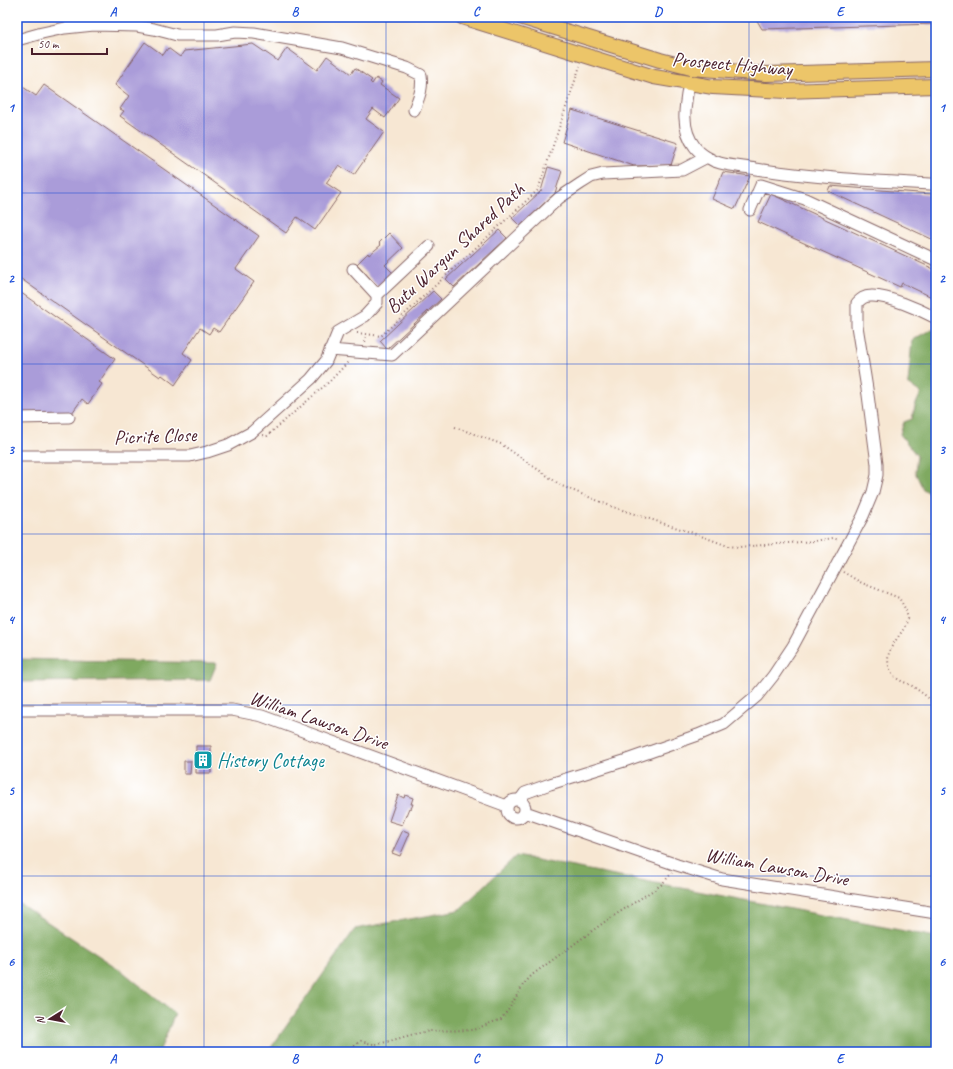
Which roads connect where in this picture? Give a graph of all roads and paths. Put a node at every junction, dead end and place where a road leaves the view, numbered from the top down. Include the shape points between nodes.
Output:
1 (462, 17) edge
2 (520, 17) edge
3 (17, 40) edge
4 (581, 64) dead end
5 (936, 69) edge
6 (689, 83) junction
7 (936, 86) edge
8 (414, 110) dead end
9 (707, 157) junction
10 (936, 186) edge
11 (750, 210) dead end
12 (428, 246) dead end
13 (936, 260) edge
14 (352, 269) dead end
15 (377, 295) junction
16 (936, 318) edge
17 (366, 334) dead end
18 (330, 350) junction
19 (69, 417) dead end
20 (17, 418) edge
21 (455, 428) dead end
22 (17, 456) edge
23 (848, 544) junction
24 (835, 567) junction
25 (936, 706) edge
26 (17, 710) edge
27 (520, 800) junction
28 (507, 806) junction
29 (525, 812) junction
30 (670, 876) dead end
31 (936, 913) edge
32 (349, 1052) edge

1 - 6 main road, Prospect Highway via 654,77
2 - 5 main road, Prospect Highway via 692,68 766,74
3 - 8 street via 57,30 94,25 137,26 176,35 254,33 342,48 407,68 421,75 422,85
4 - 17 path, Butu Wargun Shared Path via 538,190 381,336
6 - 7 main road, Prospect Highway via 713,87 786,91
6 - 9 street via 684,110 685,128 695,148
9 - 10 street via 719,163 773,172
9 - 18 street via 682,170 603,174 591,177 559,198 392,355
11 - 13 street via 761,185 805,199
12 - 15 street
14 - 15 street
15 - 18 street, Picrite Close via 377,303 365,316 338,332
16 - 23 street via 919,309 871,296 863,297 857,303 857,326 877,475 863,516
18 - 22 street, Picrite Close via 326,361 311,379 252,432 228,445 190,456
19 - 20 street
21 - 23 path via 501,444 562,486 613,507 728,546 832,538
23 - 24 street
24 - 25 path via 899,598 907,620 888,656 889,667 894,676 914,687
24 - 27 street via 773,676 758,696 724,724 624,761 525,793
26 - 28 street, William Lawson Drive via 232,710 262,716
27 - 28 street via 514,799
27 - 29 street via 525,806
28 - 29 street, William Lawson Drive via 509,815 514,818 521,817
29 - 31 street, William Lawson Drive via 722,879
30 - 32 path via 661,885 603,923 532,975 522,985 509,1010 501,1019 473,1030 430,1031 379,1044 361,1041

